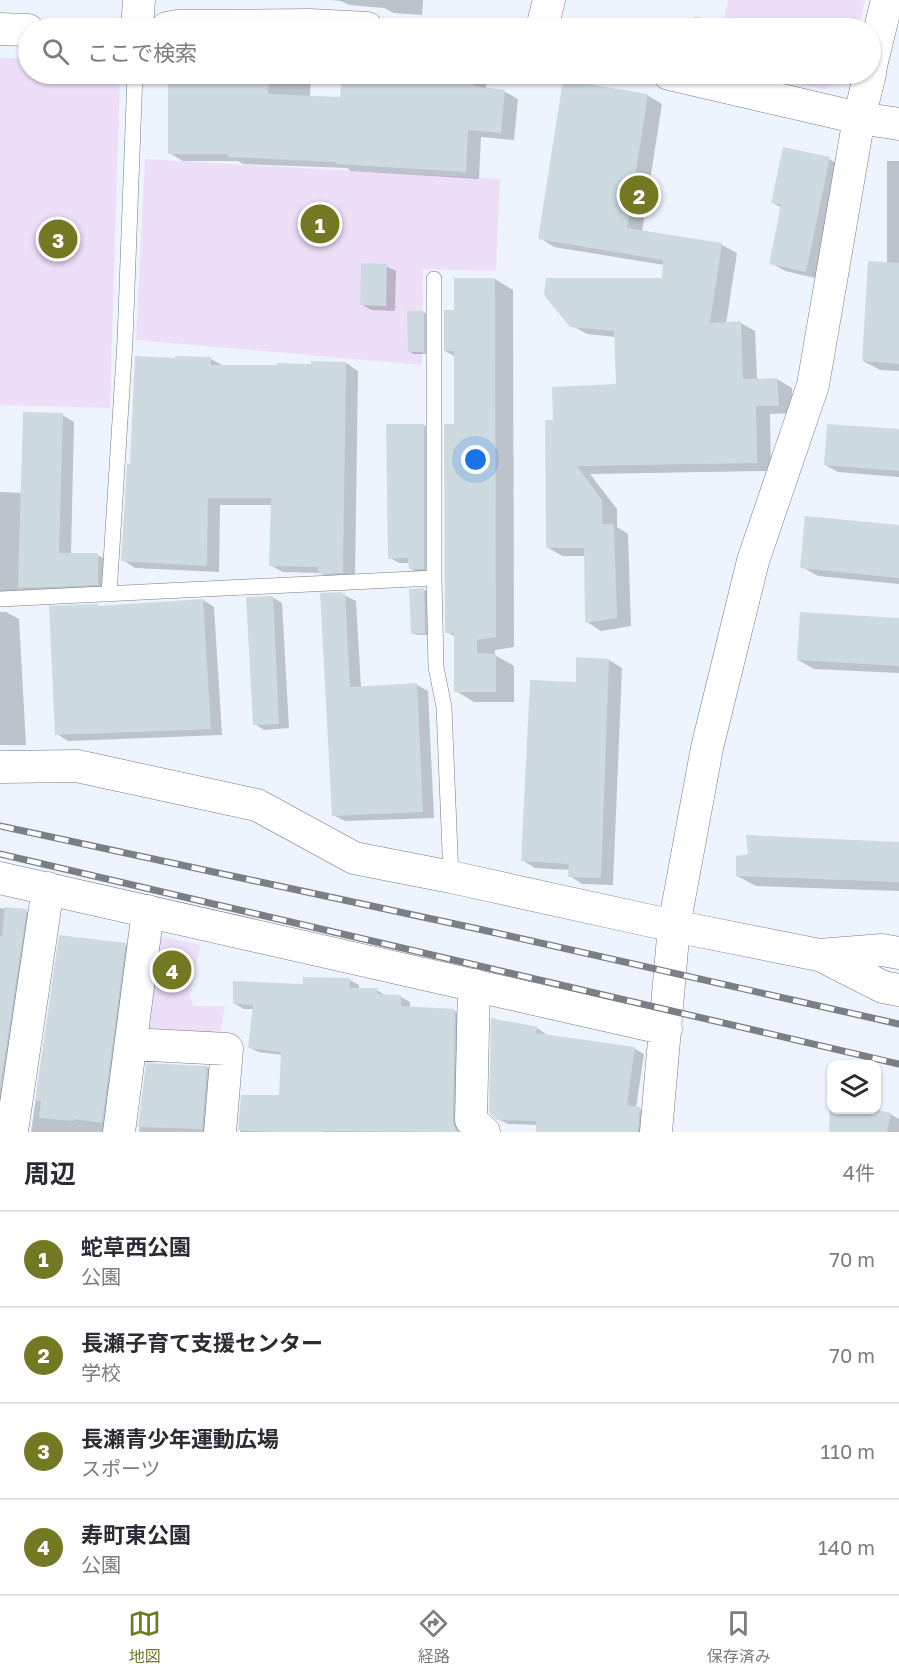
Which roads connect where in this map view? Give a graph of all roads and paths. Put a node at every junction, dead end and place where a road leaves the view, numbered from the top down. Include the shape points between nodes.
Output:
1 (139, 0) edge
2 (549, 0) edge
3 (887, 0) edge
4 (138, 18) edge
5 (544, 18) edge
6 (881, 25) edge
7 (0, 29) edge
8 (18, 30) edge
9 (135, 84) edge
10 (712, 84) edge
11 (867, 84) edge
12 (859, 118) junction
13 (899, 124) edge
14 (434, 279) dead end
15 (434, 578) junction
16 (109, 594) junction
17 (0, 599) edge
18 (0, 767) edge
19 (451, 877) junction
20 (0, 878) edge
21 (48, 888) junction
22 (148, 911) junction
23 (674, 926) junction
24 (899, 952) edge
25 (819, 955) junction
26 (474, 985) junction
27 (899, 990) edge
28 (666, 1029) junction
29 (131, 1044) junction
30 (14, 1131) edge
31 (119, 1132) edge
32 (220, 1132) edge
33 (484, 1132) edge
34 (656, 1132) edge

1 - 4 street
2 - 5 street
3 - 6 street
7 - 8 street
9 - 16 lane via 125,341
10 - 12 street
11 - 12 street
12 - 13 street
12 - 23 street via 813,385 753,561 707,748
14 - 15 lane
15 - 16 lane
15 - 19 lane via 436,667 444,707
16 - 17 lane
18 - 19 street via 77,765 257,805 354,858
19 - 23 street
20 - 21 street
21 - 22 street
21 - 30 street
22 - 26 street
22 - 29 street
23 - 25 street
23 - 28 street
24 - 25 street
25 - 27 street via 883,987
26 - 28 street
26 - 33 street via 471,1119
28 - 34 street
29 - 31 street
29 - 32 street via 227,1048

